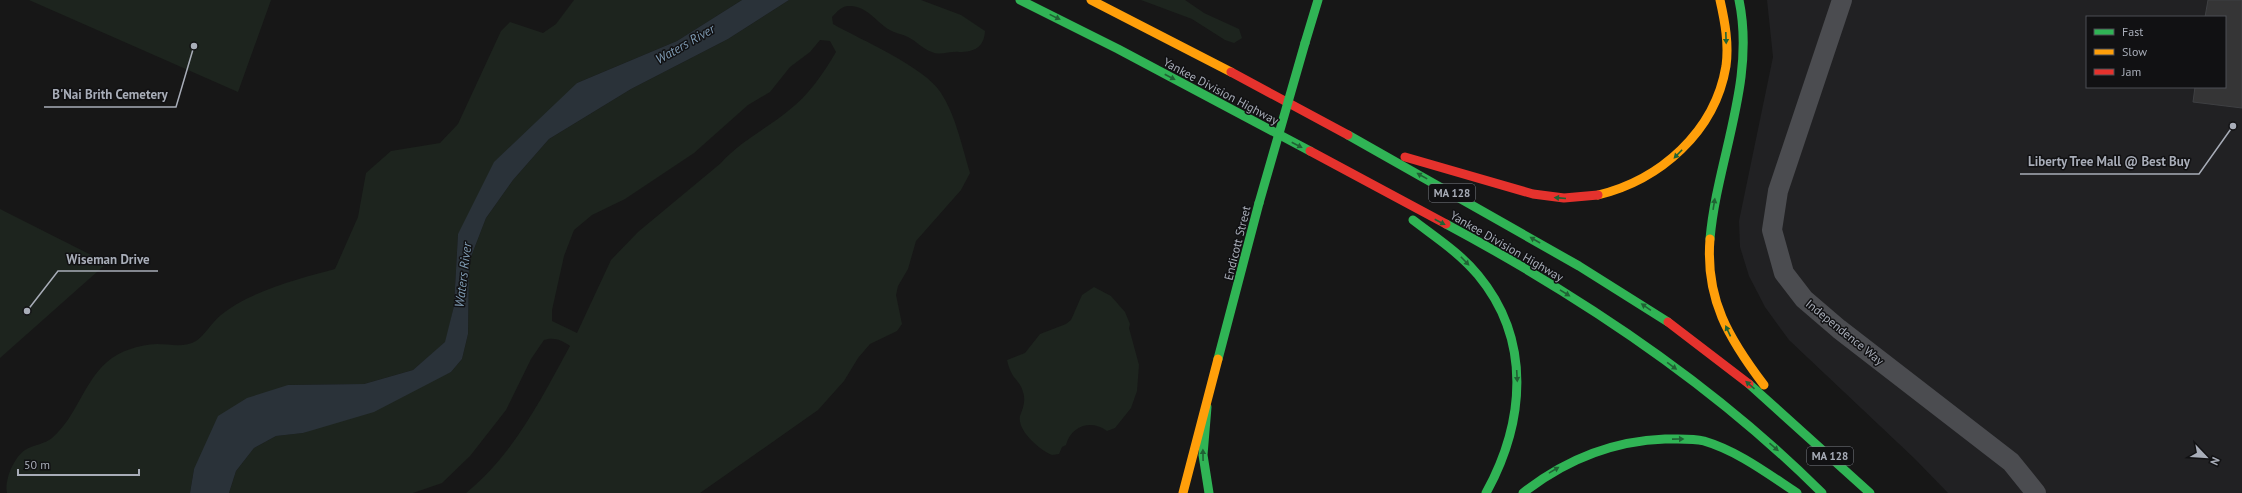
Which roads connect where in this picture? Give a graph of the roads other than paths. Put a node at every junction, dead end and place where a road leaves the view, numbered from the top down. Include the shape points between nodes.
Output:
1 (1020, 0) edge
2 (1091, 0) edge
3 (1318, 0) edge
4 (1720, 0) edge
5 (1739, 0) edge
6 (1842, 0) edge
7 (1367, 145) junction
8 (1356, 177) junction
9 (1206, 407) junction
10 (1790, 420) junction
11 (1183, 493) edge
12 (1209, 493) edge
13 (1486, 493) edge
14 (1523, 493) edge
15 (1797, 493) edge
16 (1822, 493) edge
17 (1870, 493) edge
18 (2036, 493) edge

1 -> 8 main road, Yankee Division Highway / MA 128 via 1118,49
2 - 7 main road, Yankee Division Highway / MA 128
3 - 9 main road, Endicott Street, bridge via 1259,203
4 -> 7 main road via 1726,22 1724,74 1706,121 1676,156 1660,170 1614,193 1586,198 1538,195
10 -> 5 main road via 1728,332 1717,305 1708,259 1715,196 1743,67 1745,35
6 - 18 street, Independence Way via 1778,191 1772,230 1784,273 1804,299 1839,329 2011,462
10 -> 7 main road, Yankee Division Highway / MA 128 via 1731,368 1635,300 1560,254
8 -> 13 main road via 1454,250 1479,276 1500,310 1509,332 1516,365 1517,389 1513,429 1506,453 1496,478
8 -> 16 main road, Yankee Division Highway / MA 128 via 1480,243 1602,316 1720,400 1789,460
9 - 11 main road, Endicott Street
12 -> 9 main road via 1203,455
10 - 17 main road, Yankee Division Highway / MA 128
14 -> 15 main road via 1556,469 1597,449 1629,442 1685,438 1704,441 1757,468

